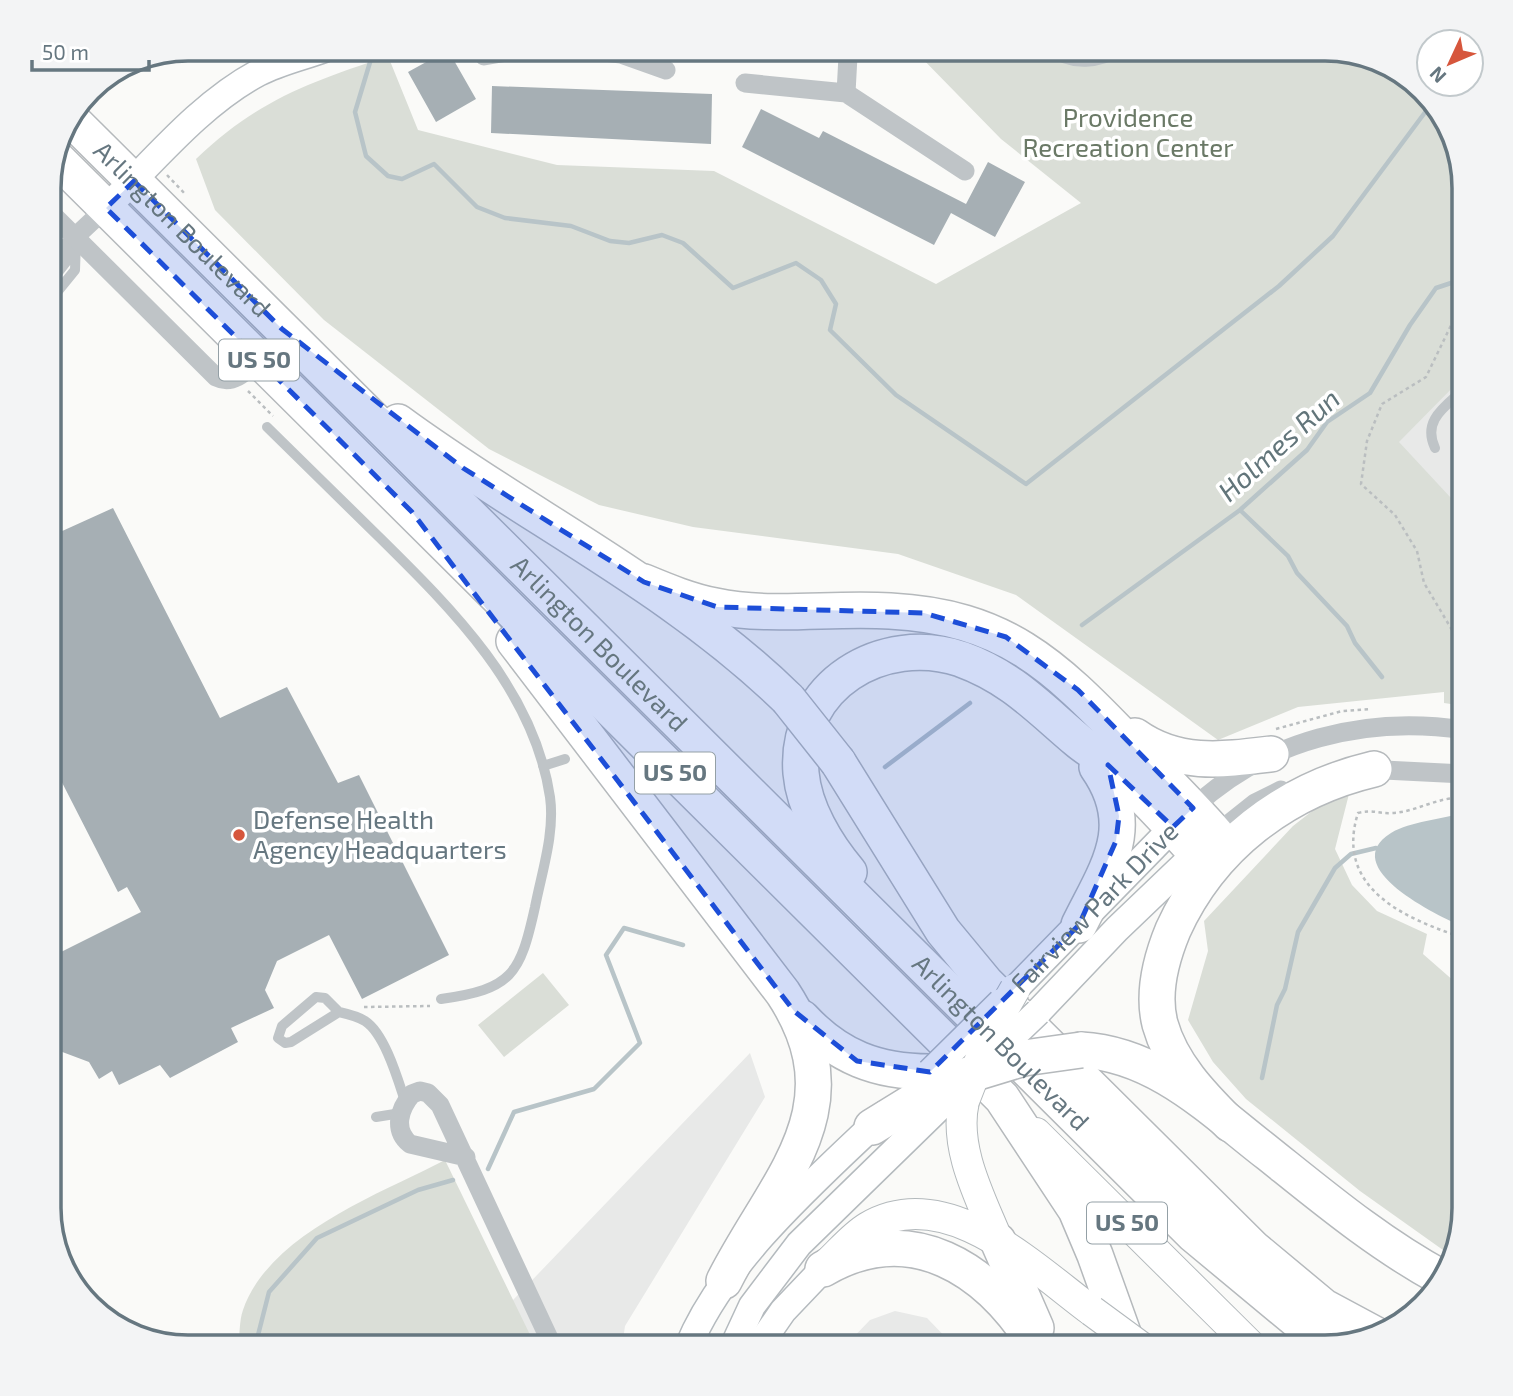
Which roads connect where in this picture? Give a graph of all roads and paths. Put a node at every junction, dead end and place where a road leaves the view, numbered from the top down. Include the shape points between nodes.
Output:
1 (848, 61) edge
2 (1079, 61) edge
3 (1100, 61) edge
4 (280, 62) edge
5 (641, 62) edge
6 (666, 71) dead end
7 (745, 83) dead end
8 (846, 93) junction
9 (79, 124) edge
10 (64, 166) edge
11 (965, 170) dead end
12 (143, 171) junction
13 (190, 204) dead end
14 (106, 208) junction
15 (62, 224) edge
16 (75, 237) junction
17 (62, 244) edge
18 (62, 254) edge
19 (62, 267) edge
20 (62, 286) edge
21 (1451, 325) edge
22 (282, 329) junction
23 (258, 359) junction
24 (255, 398) dead end
25 (1451, 401) edge
26 (273, 416) dead end
27 (267, 427) dead end
28 (1435, 447) dead end
29 (412, 512) junction
30 (528, 574) junction
31 (645, 582) junction
32 (1451, 631) edge
33 (1093, 705) junction
34 (1452, 729) edge
35 (1078, 742) junction
36 (1271, 754) junction
37 (565, 759) dead end
38 (543, 766) junction
39 (1374, 769) junction
40 (1452, 773) edge
41 (1452, 797) edge
42 (1183, 818) junction
43 (1206, 844) junction
44 (1079, 925) junction
45 (1452, 934) edge
46 (1015, 989) junction
47 (446, 998) joint
48 (964, 1007) junction
49 (794, 1011) junction
50 (339, 1012) junction
51 (357, 1017) junction
52 (954, 1083) junction
53 (1002, 1098) junction
54 (403, 1107) junction
55 (376, 1117) dead end
56 (1230, 1124) junction
57 (872, 1127) joint
58 (466, 1157) junction
59 (1340, 1210) junction
60 (1194, 1235) junction
61 (998, 1241) junction
62 (823, 1269) junction
63 (1434, 1272) edge
64 (724, 1281) junction
65 (1423, 1287) edge
66 (1363, 1328) edge
67 (548, 1335) edge
68 (694, 1335) edge
69 (739, 1335) edge
70 (766, 1335) edge
71 (1027, 1335) edge
72 (1039, 1335) edge
73 (1124, 1335) edge
74 (1125, 1335) edge
75 (1240, 1335) edge
76 (1294, 1335) edge
77 (1315, 1335) edge

1 - 8 street
2 - 3 lane
4 - 12 main road via 231,91
5 - 6 street
7 - 8 street
8 - 11 street
9 - 12 highway, Arlington Boulevard / US 50
10 - 14 highway, Arlington Boulevard / US 50
12 - 13 path via 184,192
12 - 14 main road
12 - 22 highway, Arlington Boulevard / US 50
14 - 16 street
14 - 23 highway, Arlington Boulevard / US 50
14 - 30 highway via 133,208 457,530
15 - 16 street
16 - 17 lane
16 - 18 lane
16 - 19 lane
16 - 20 lane via 75,270
16 - 23 street via 216,377 235,378
21 - 32 path via 1426,377 1382,404 1367,441 1361,484 1395,515 1417,551 1424,583
22 - 30 highway, Arlington Boulevard / US 50
22 - 31 highway via 350,386 463,468
23 - 29 highway, Arlington Boulevard / US 50
24 - 26 path
25 - 28 lane via 1430,422 1429,435
27 - 38 lane via 431,589 473,638 505,682
29 - 49 highway
29 - 53 highway, Arlington Boulevard / US 50
30 - 48 highway, Arlington Boulevard / US 50
31 - 33 highway via 717,607 900,611 946,617 1006,637 1043,660
31 - 66 highway, bridge via 742,656 788,699 838,762 943,931 986,983 1253,1248 1324,1307
33 - 36 highway via 1155,750 1173,755 1215,760
33 - 42 highway
34 - 36 street, Fairview Park Drive via 1391,726 1352,730
35 - 42 highway
35 - 44 highway via 1107,782 1119,816 1110,862
35 - 48 highway via 1028,694 993,673 959,659 910,652 877,658 842,677 816,710 803,737 801,774 806,796 829,844 861,886 932,958
36 - 42 street, Fairview Park Drive via 1225,780
37 - 38 lane
38 - 47 lane via 550,798 550,832 524,951 516,967 499,983 479,994
39 - 40 street, Fairview Park Drive
39 - 43 street, Fairview Park Drive via 1323,775 1292,785 1255,803
39 - 56 highway via 1314,787 1248,830 1221,854 1199,883 1165,949 1157,997 1166,1042 1194,1086
41 - 45 path via 1390,814 1373,809 1358,813 1353,830 1357,863 1379,899 1420,924
42 - 43 highway
42 - 44 main road, Fairview Park Drive
43 - 52 main road, Fairview Park Drive, bridge via 1038,1012
44 - 46 main road, Fairview Park Drive
46 - 52 main road, Fairview Park Drive, bridge
46 - 52 main road, bridge
47 - 51 path via 437,1006 365,1006
48 - 60 highway, Arlington Boulevard / US 50
49 - 52 highway via 857,1061
49 - 64 highway via 812,1057 815,1080 810,1122 784,1179
50 - 50 lane via 291,1042 278,1038 282,1026 316,997
50 - 51 lane
51 - 54 lane via 371,1027 393,1065
52 - 56 highway, bridge via 1024,1058 1107,1052 1156,1070
52 - 57 highway
52 - 61 main road via 964,1146
52 - 69 main road, Fairview Park Drive via 799,1244 752,1307
53 - 73 highway via 1076,1210
53 - 75 main road, Arlington Boulevard / US 50
54 - 55 lane
54 - 58 street via 399,1128 410,1144
54 - 58 street via 420,1091 436,1098
56 - 59 highway
57 - 64 main road
58 - 67 street
59 - 63 highway
59 - 65 highway
60 - 76 main road, Arlington Boulevard / US 50
60 - 77 highway
61 - 62 main road via 946,1218 906,1216 868,1227
61 - 72 highway
61 - 74 main road, bridge
62 - 70 main road
62 - 71 highway via 845,1256 871,1250 897,1247 929,1252 967,1271
64 - 68 main road

